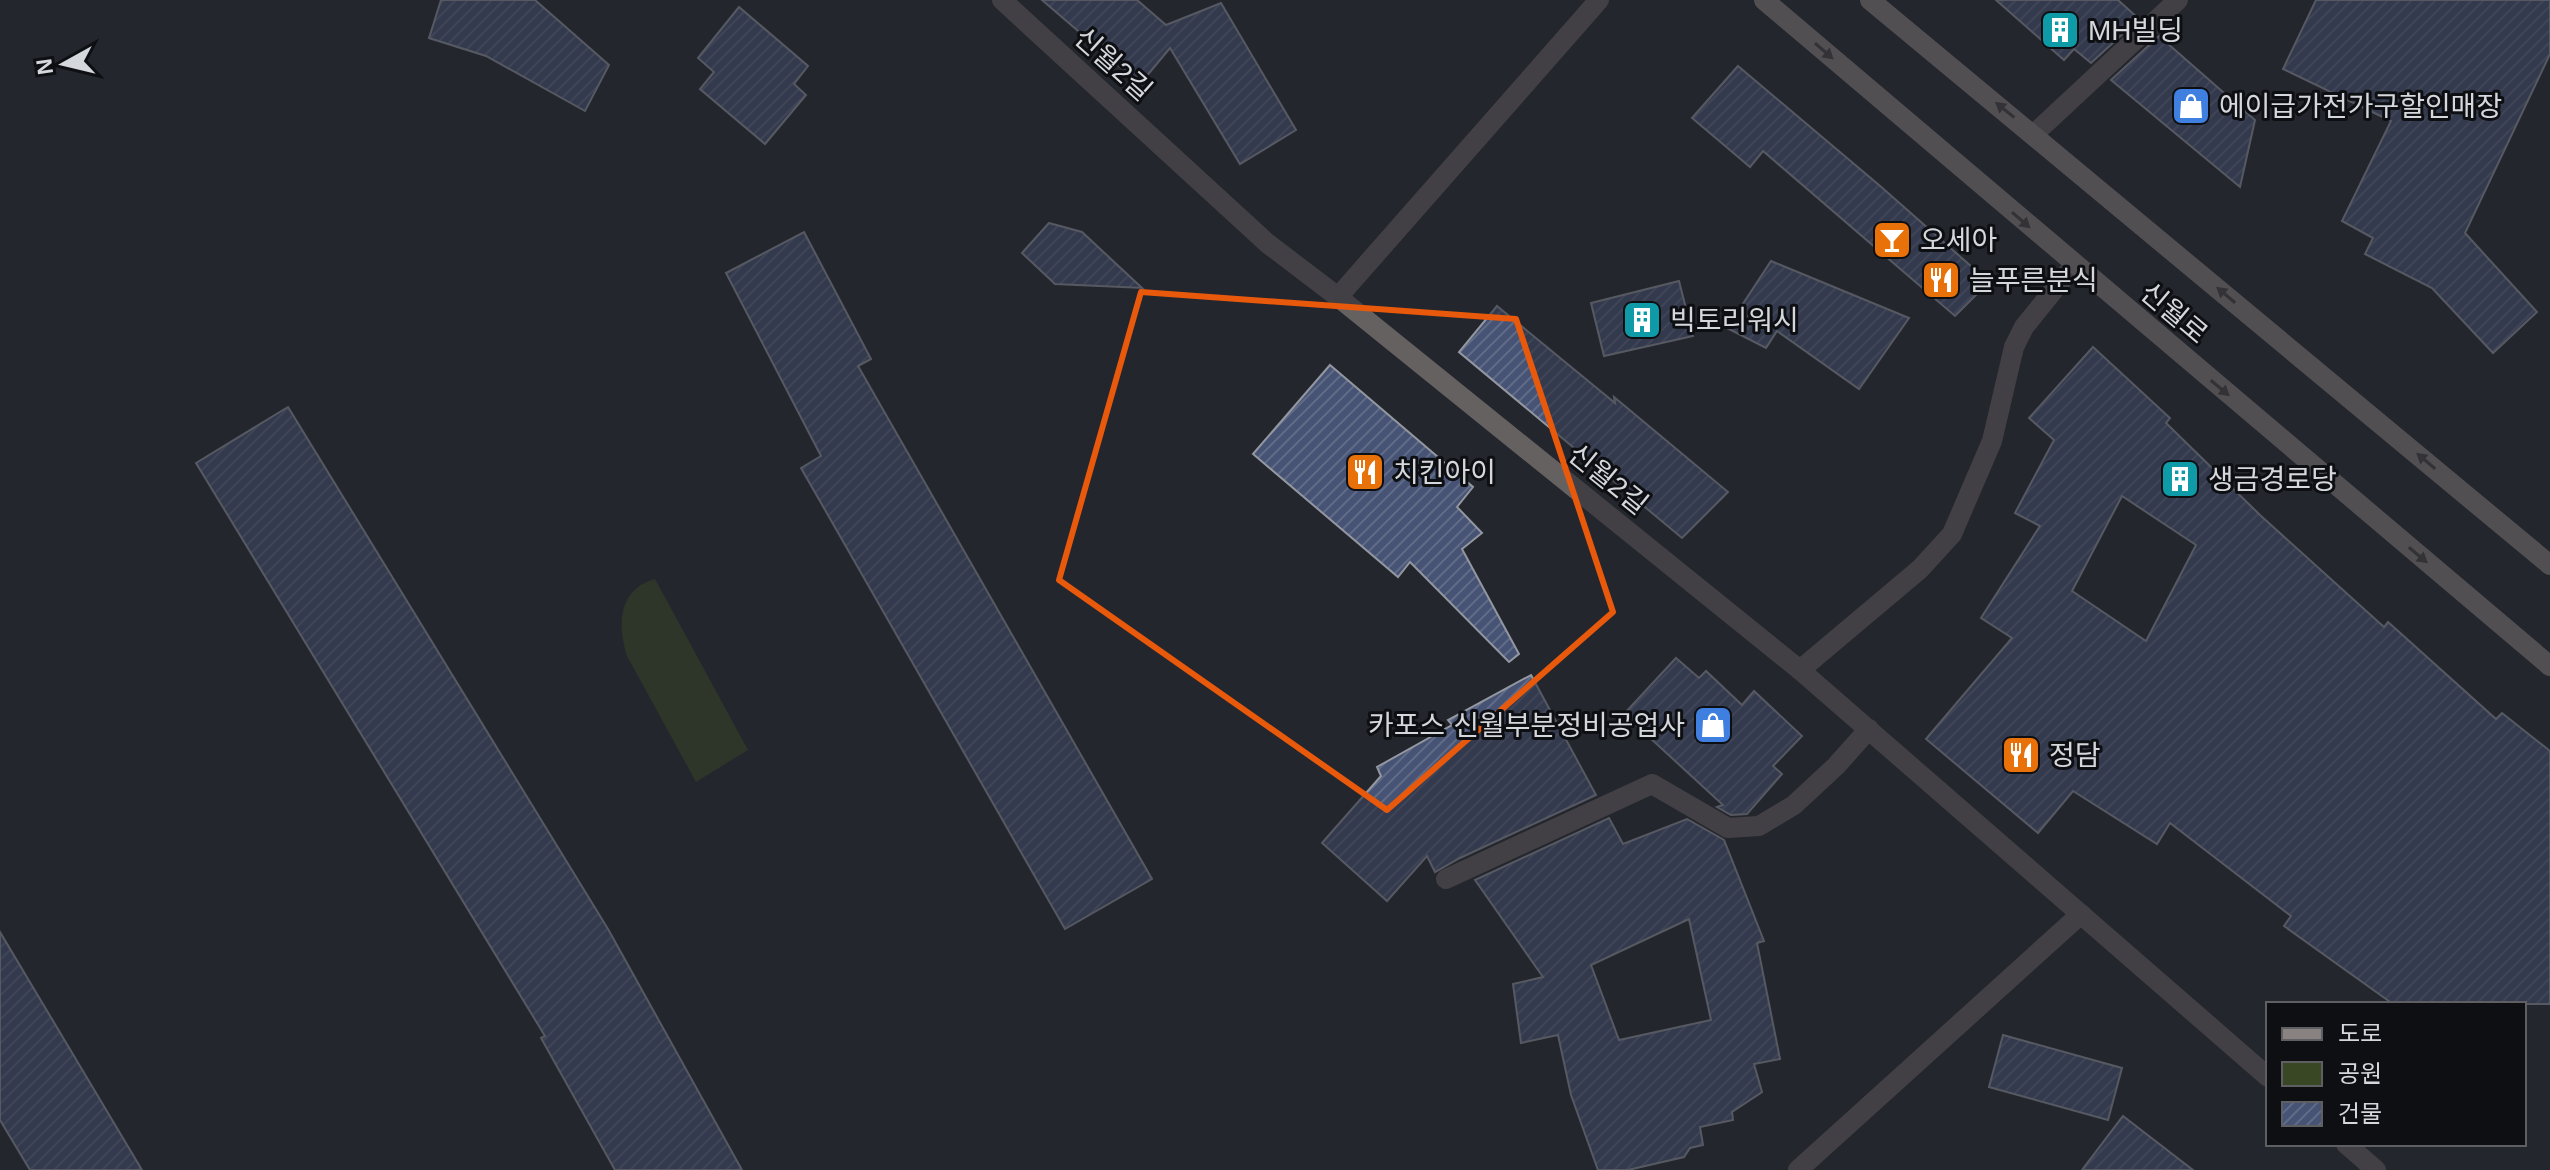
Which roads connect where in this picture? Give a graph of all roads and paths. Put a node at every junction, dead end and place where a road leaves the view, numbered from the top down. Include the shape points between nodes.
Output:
1 (1002, 0) edge
2 (1599, 0) edge
3 (1764, 0) edge
4 (1870, 0) edge
5 (2178, 0) edge
6 (2034, 134) junction
7 (2074, 265) junction
8 (1338, 297) junction
9 (2550, 565) edge
10 (2550, 666) edge
11 (1800, 670) junction
12 (1869, 729) junction
13 (1446, 879) dead end
14 (2081, 914) junction
15 (2266, 1075) edge
16 (2348, 1146) edge
17 (1798, 1170) edge
18 (2376, 1170) edge

1 - 8 street, 신월2길 via 1267,243
2 - 8 street
3 -> 7 street, 신월로
6 -> 4 street, 신월로
5 - 6 street
9 -> 6 street, 신월로
7 -> 10 street, 신월로
7 - 11 street via 2014,347 1992,441 1952,534 1920,569
8 - 11 street, 신월2길
11 - 12 street, 신월2길
12 - 13 street via 1794,805 1759,826 1728,828 1652,784
12 - 14 street, 신월2길
14 - 15 street, 신월2길
14 - 17 street
16 - 18 street

